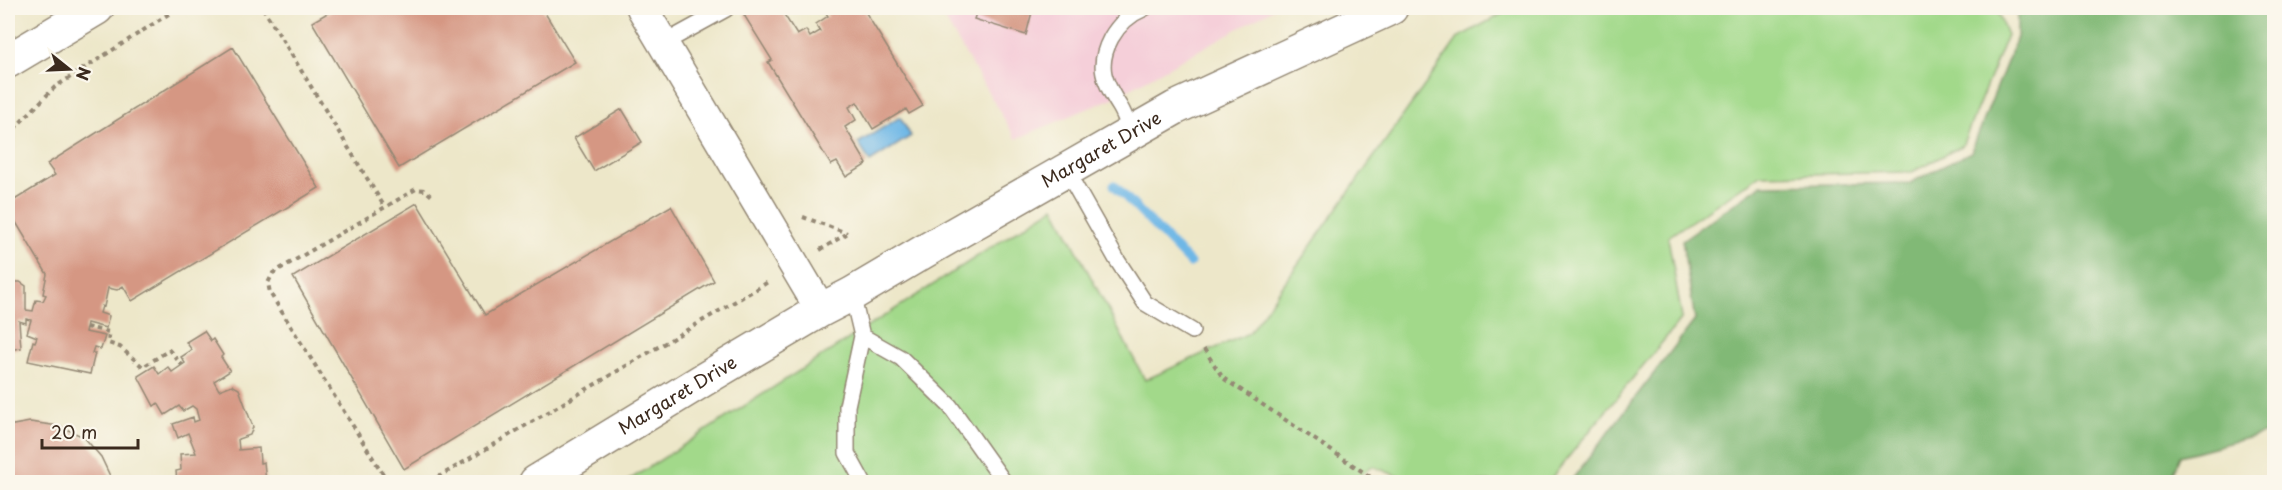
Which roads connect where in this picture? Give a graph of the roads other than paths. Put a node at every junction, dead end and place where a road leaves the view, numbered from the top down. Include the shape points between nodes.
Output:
1 (97, 8) edge
2 (724, 8) edge
3 (1145, 8) edge
4 (1391, 8) edge
5 (648, 10) edge
6 (664, 43) junction
7 (8, 61) edge
8 (1131, 133) junction
9 (1065, 170) junction
10 (852, 294) junction
11 (821, 310) junction
12 (1192, 331) road end
13 (862, 336) junction
14 (536, 483) edge
15 (863, 483) edge
16 (1004, 483) edge

1 - 7 street
2 - 6 lane
3 - 8 lane via 1133,12 1115,31 1103,53 1103,73
4 - 8 street, Margaret Drive via 1175,108
5 - 6 street
6 - 11 street
8 - 9 street, Margaret Drive
9 - 10 street, Margaret Drive
9 - 12 lane via 1145,303
10 - 11 street, Margaret Drive
10 - 13 lane
11 - 14 street, Margaret Drive
13 - 15 lane via 847,406 847,453
13 - 16 lane via 901,358 942,398

